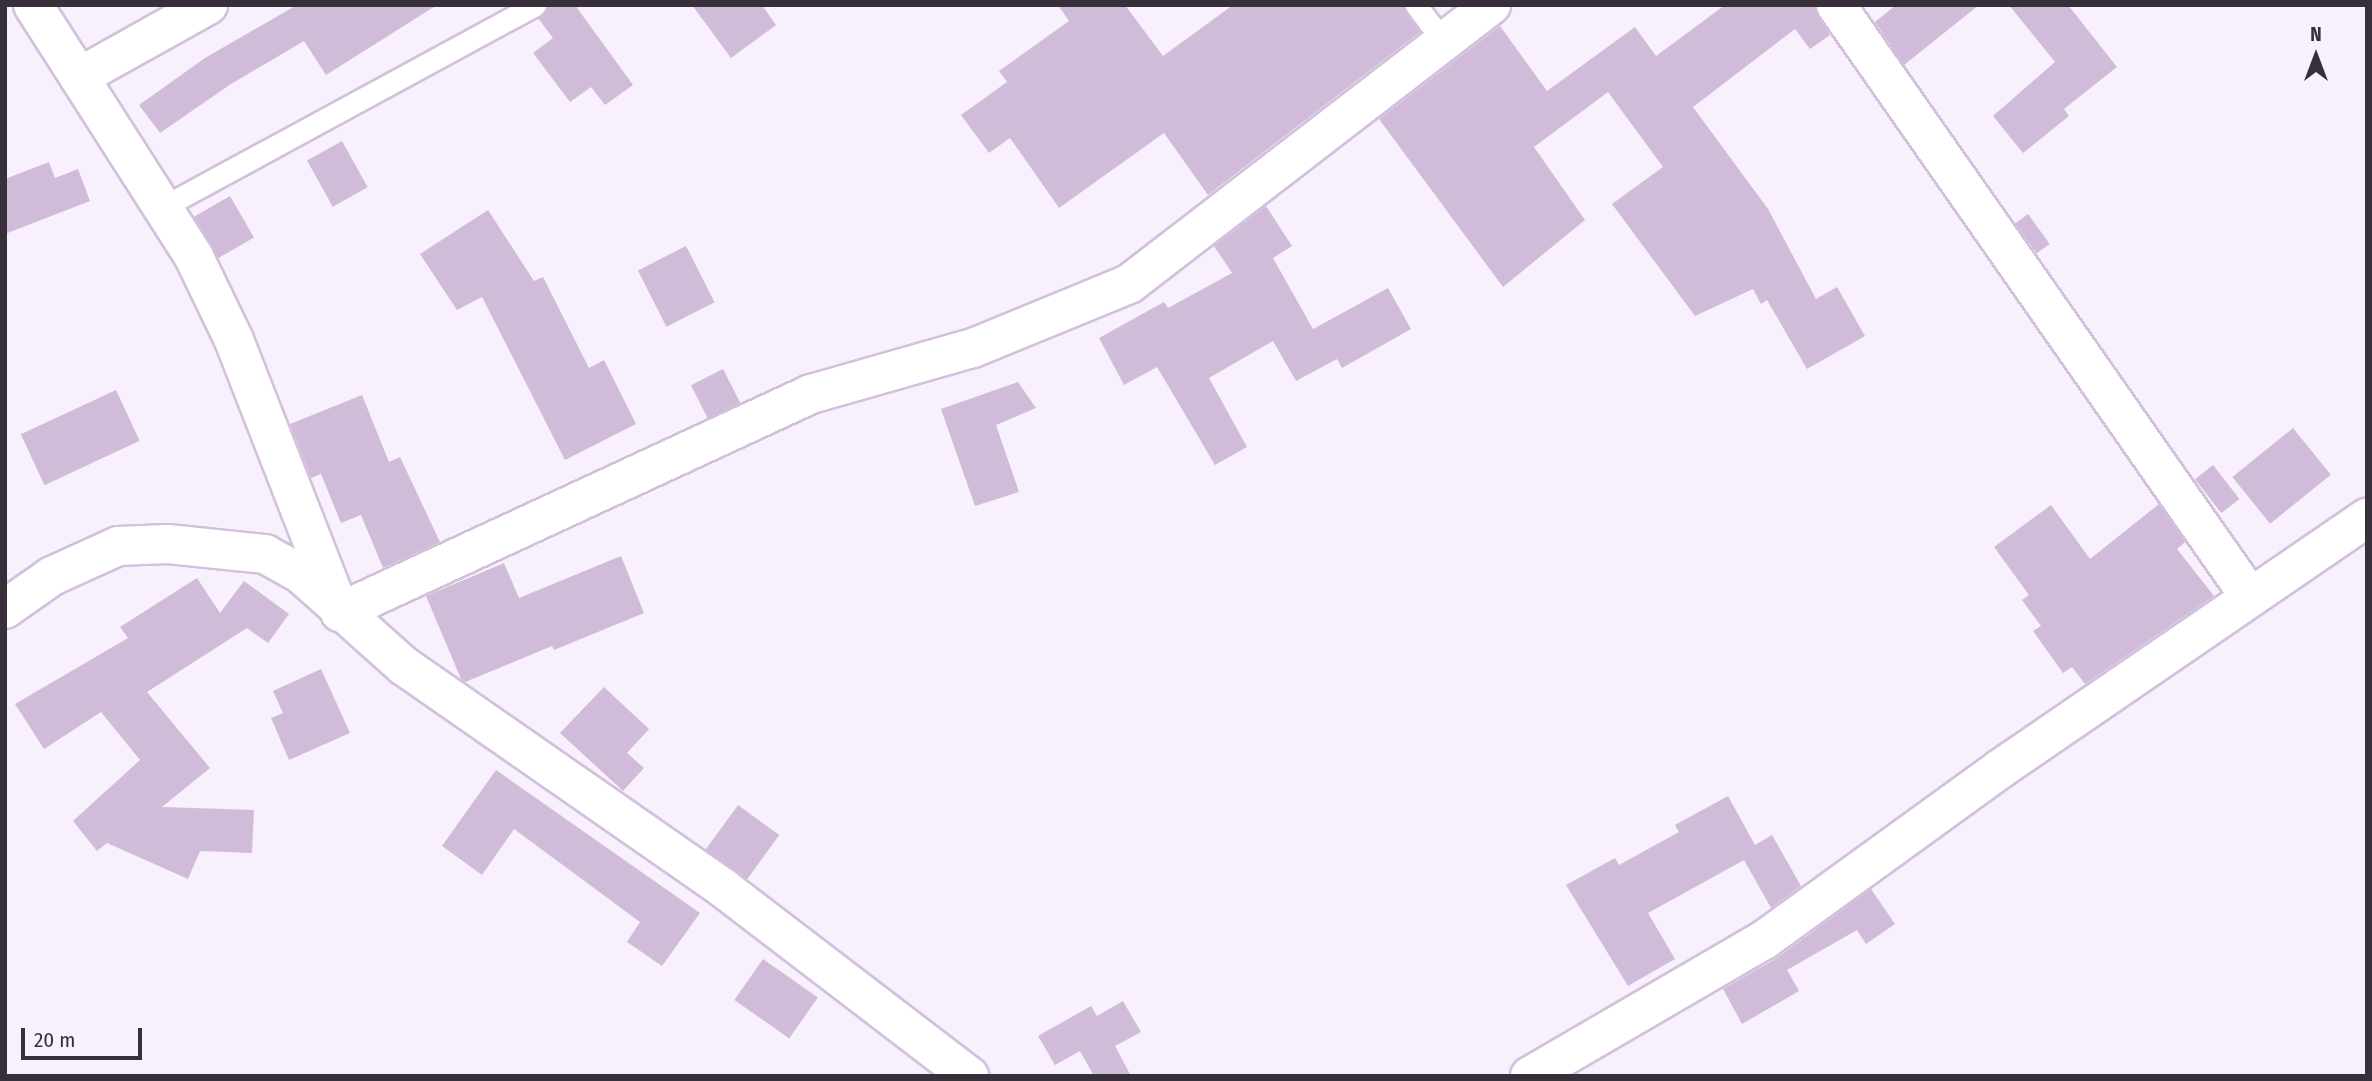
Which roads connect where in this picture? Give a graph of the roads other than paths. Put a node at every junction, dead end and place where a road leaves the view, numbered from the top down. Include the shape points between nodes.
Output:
1 (33, 5) edge
2 (208, 5) edge
3 (535, 5) edge
4 (1416, 5) edge
5 (1491, 5) edge
6 (1836, 5) edge
7 (1443, 41) junction
8 (79, 77) junction
9 (163, 207) junction
10 (2367, 518) edge
11 (2250, 597) junction
12 (5, 609) edge
13 (340, 612) junction
14 (969, 1076) edge
15 (1530, 1076) edge

1 - 8 street
2 - 8 street
3 - 9 lane
4 - 7 lane
5 - 7 street
6 - 11 street
7 - 13 street via 1129,284 973,348 810,394
8 - 9 street
9 - 13 street via 194,257 234,340
10 - 11 street
11 - 15 street via 1764,940
12 - 13 street via 52,576 118,546 168,544 265,554 301,574
13 - 14 street via 404,666 723,888

